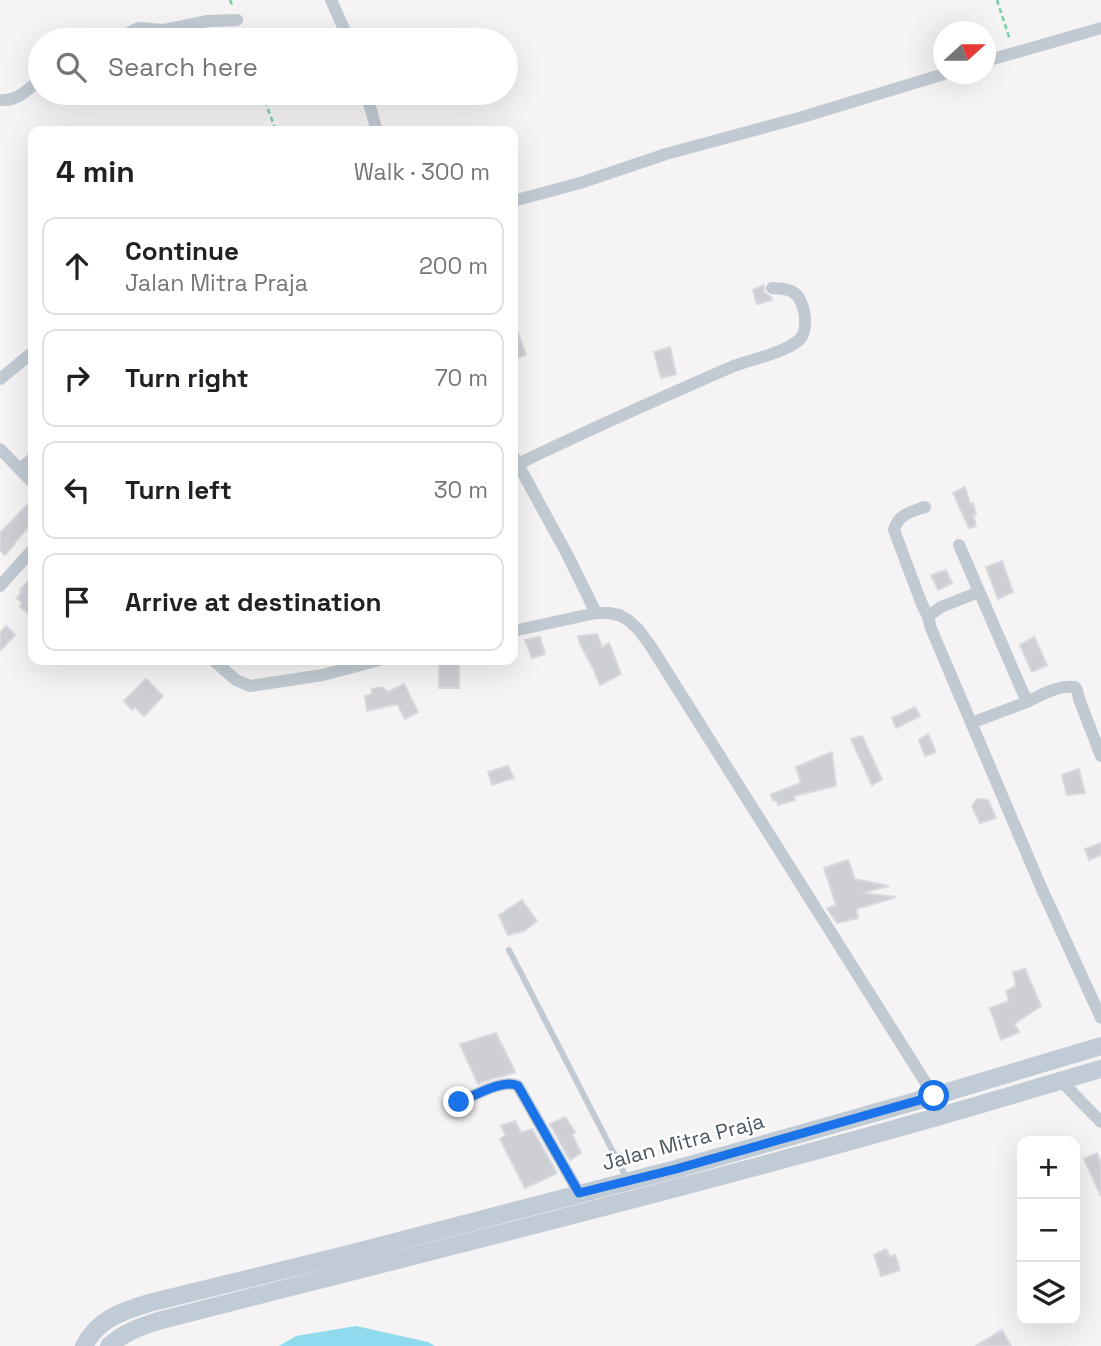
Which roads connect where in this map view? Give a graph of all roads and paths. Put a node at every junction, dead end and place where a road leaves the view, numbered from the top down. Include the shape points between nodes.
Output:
1 (331, 0) edge
2 (997, 0) edge
3 (237, 20) dead end
4 (173, 28) edge
5 (344, 28) edge
6 (1101, 28) edge
7 (1013, 53) junction
8 (996, 58) edge
9 (933, 77) edge
10 (28, 89) edge
11 (3, 100) dead end
12 (266, 105) edge
13 (369, 105) edge
14 (274, 126) edge
15 (376, 126) edge
16 (518, 200) edge
17 (772, 288) dead end
18 (28, 356) edge
19 (0, 379) edge
20 (0, 449) edge
21 (518, 458) edge
22 (28, 462) edge
23 (518, 464) edge
24 (20, 469) junction
25 (28, 478) edge
26 (925, 507) dead end
27 (959, 545) dead end
28 (28, 555) edge
29 (0, 586) edge
30 (979, 592) junction
31 (596, 613) junction
32 (929, 619) junction
33 (518, 630) edge
34 (219, 665) edge
35 (342, 665) edge
36 (1027, 702) junction
37 (971, 723) junction
38 (1101, 756) edge
39 (509, 950) dead end
40 (1101, 1018) edge
41 (1101, 1046) edge
42 (1101, 1069) edge
43 (1060, 1080) junction
44 (934, 1096) junction
45 (459, 1102) dead end
46 (946, 1115) junction
47 (1101, 1122) edge
48 (628, 1181) junction
49 (579, 1193) junction
50 (84, 1346) edge
51 (109, 1346) edge

1 - 5 street
2 - 7 path
3 - 4 street via 208,20
6 - 7 street
7 - 8 street
9 - 16 street
10 - 11 street
12 - 14 path
13 - 15 street
17 - 21 street via 791,291 801,303 806,323 799,341
18 - 19 street
20 - 24 street
22 - 24 street
23 - 31 street
24 - 25 street
26 - 32 street via 902,516 894,530
27 - 30 street
28 - 29 street
30 - 32 street via 941,607
30 - 36 street
31 - 33 street
31 - 44 street via 628,620 650,645
32 - 37 street
34 - 35 street via 250,686 323,675
36 - 37 street
36 - 38 street via 1075,687
37 - 40 street
39 - 48 lane
41 - 44 street, Jalan Mitra Praja
42 - 43 street, Jalan Mitra Praja
43 - 46 street, Jalan Mitra Praja
43 - 47 street
44 - 46 street
44 - 48 street, Jalan Mitra Praja
45 - 49 street via 502,1084 518,1086
46 - 51 street, Jalan Mitra Praja via 158,1321 120,1336
48 - 49 street, Jalan Mitra Praja
49 - 50 street, Jalan Mitra Praja via 133,1307 104,1322

